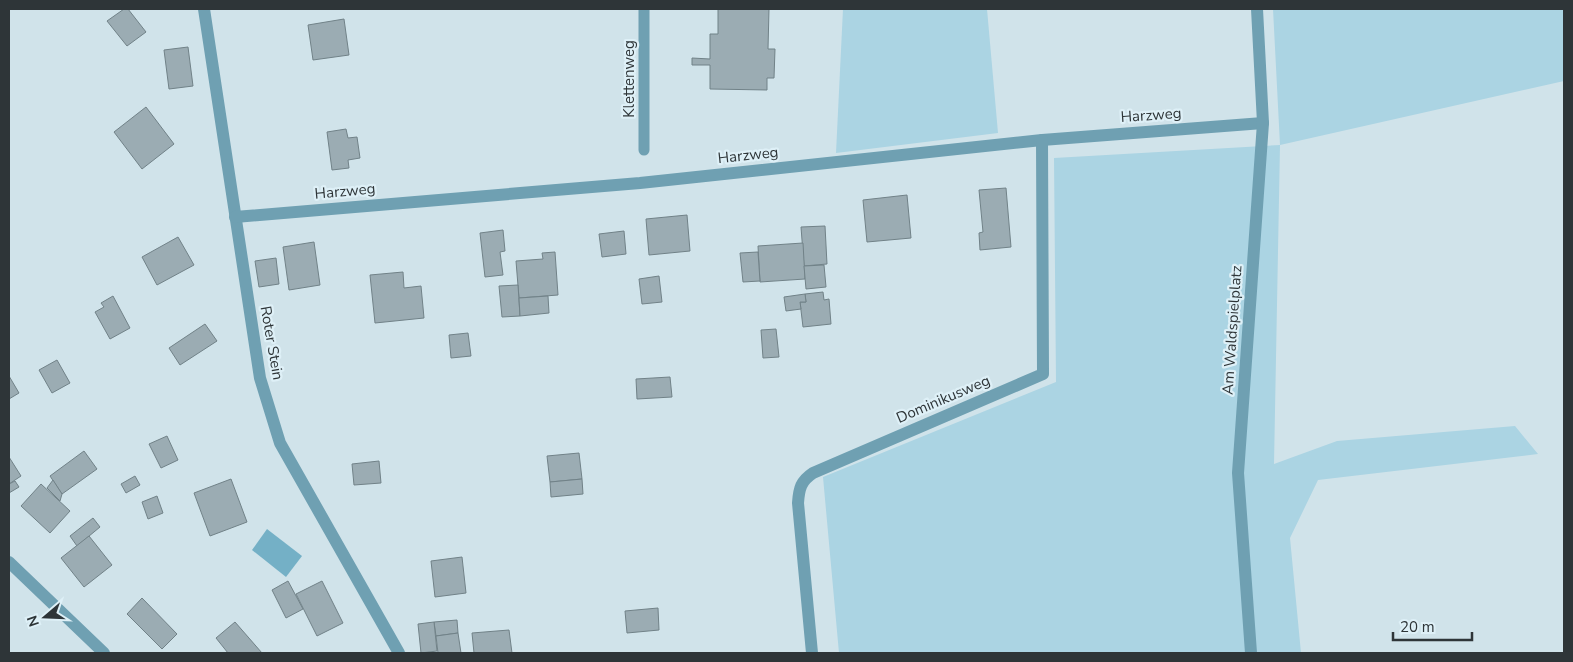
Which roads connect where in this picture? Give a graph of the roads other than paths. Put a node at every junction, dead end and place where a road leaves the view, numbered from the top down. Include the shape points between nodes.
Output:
1 (204, 9) edge
2 (644, 9) edge
3 (1257, 9) edge
4 (1263, 123) junction
5 (1042, 140) junction
6 (644, 150) dead end
7 (235, 217) junction
8 (9, 562) edge
9 (104, 653) edge
10 (399, 653) edge
11 (812, 653) edge
12 (1251, 653) edge

1 - 7 street, Roter Stein
2 - 6 lane, Klettenweg
3 - 4 street, Am Waldspielplatz
4 - 5 street, Harzweg
4 - 12 street, Am Waldspielplatz via 1238,473
5 - 7 street, Harzweg via 640,183
5 - 11 street, Dominikusweg via 1043,374 804,479 799,488 798,503
7 - 10 street, Roter Stein via 260,378 280,443
8 - 9 street

